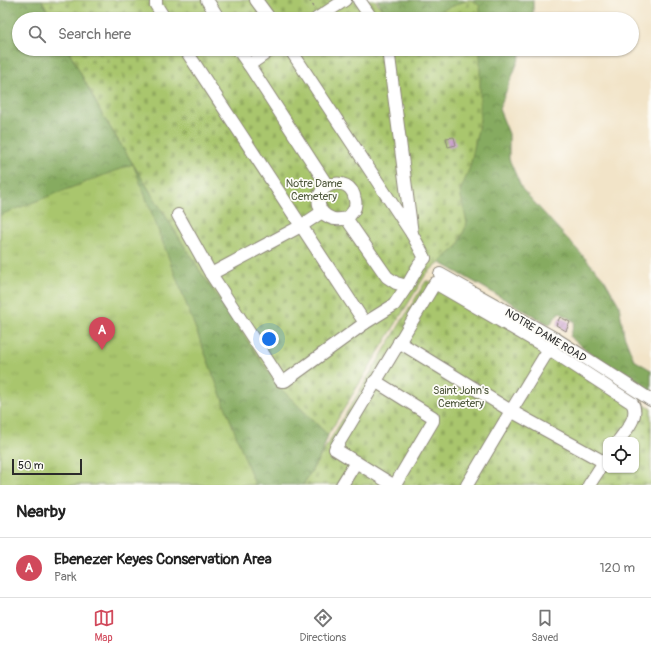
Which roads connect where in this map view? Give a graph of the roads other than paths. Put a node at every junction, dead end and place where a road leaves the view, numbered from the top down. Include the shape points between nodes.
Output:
1 (156, 0) edge
2 (207, 0) edge
3 (256, 0) edge
4 (345, 0) edge
5 (359, 0) edge
6 (161, 12) edge
7 (215, 12) edge
8 (265, 12) edge
9 (327, 12) edge
10 (367, 12) edge
11 (190, 56) edge
12 (243, 56) edge
13 (262, 56) edge
14 (295, 56) edge
15 (389, 56) edge
16 (249, 65) junction
17 (328, 186) junction
18 (322, 212) junction
19 (178, 215) dead end
20 (346, 218) junction
21 (301, 226) junction
22 (412, 234) junction
23 (425, 258) junction
24 (211, 274) junction
25 (438, 279) junction
26 (407, 286) junction
27 (365, 323) junction
28 (398, 342) junction
29 (552, 344) junction
30 (375, 381) junction
31 (651, 400) edge
32 (511, 410) junction
33 (621, 437) edge
34 (603, 459) edge
35 (356, 462) junction
36 (603, 463) edge
37 (342, 485) edge
38 (394, 485) edge
39 (466, 485) edge
40 (589, 485) edge

1 - 6 lane
2 - 7 lane
3 - 8 lane
4 - 9 lane
5 - 10 lane
11 - 21 lane
12 - 16 lane
13 - 16 lane
14 - 22 lane, NOTRE DAME ROAD
15 - 22 lane
16 - 17 lane
17 - 18 lane via 323,189 319,201
17 - 20 lane via 338,183 345,185 355,194 354,211
18 - 20 lane via 334,220
18 - 21 lane
19 - 24 lane
20 - 26 lane via 387,277
21 - 24 lane
21 - 27 lane
22 - 23 lane, NOTRE DAME ROAD
23 - 25 lane, NOTRE DAME ROAD
23 - 26 lane
24 - 27 lane via 281,382
25 - 28 lane
25 - 29 lane, NOTRE DAME ROAD
26 - 27 lane via 394,305
28 - 30 lane
28 - 32 lane
29 - 31 lane, NOTRE DAME ROAD
29 - 32 lane
29 - 33 lane via 632,403 635,410 634,418
30 - 35 lane via 335,449
30 - 38 lane via 433,417
32 - 34 lane
32 - 39 lane
35 - 37 lane
35 - 38 lane
36 - 40 lane

